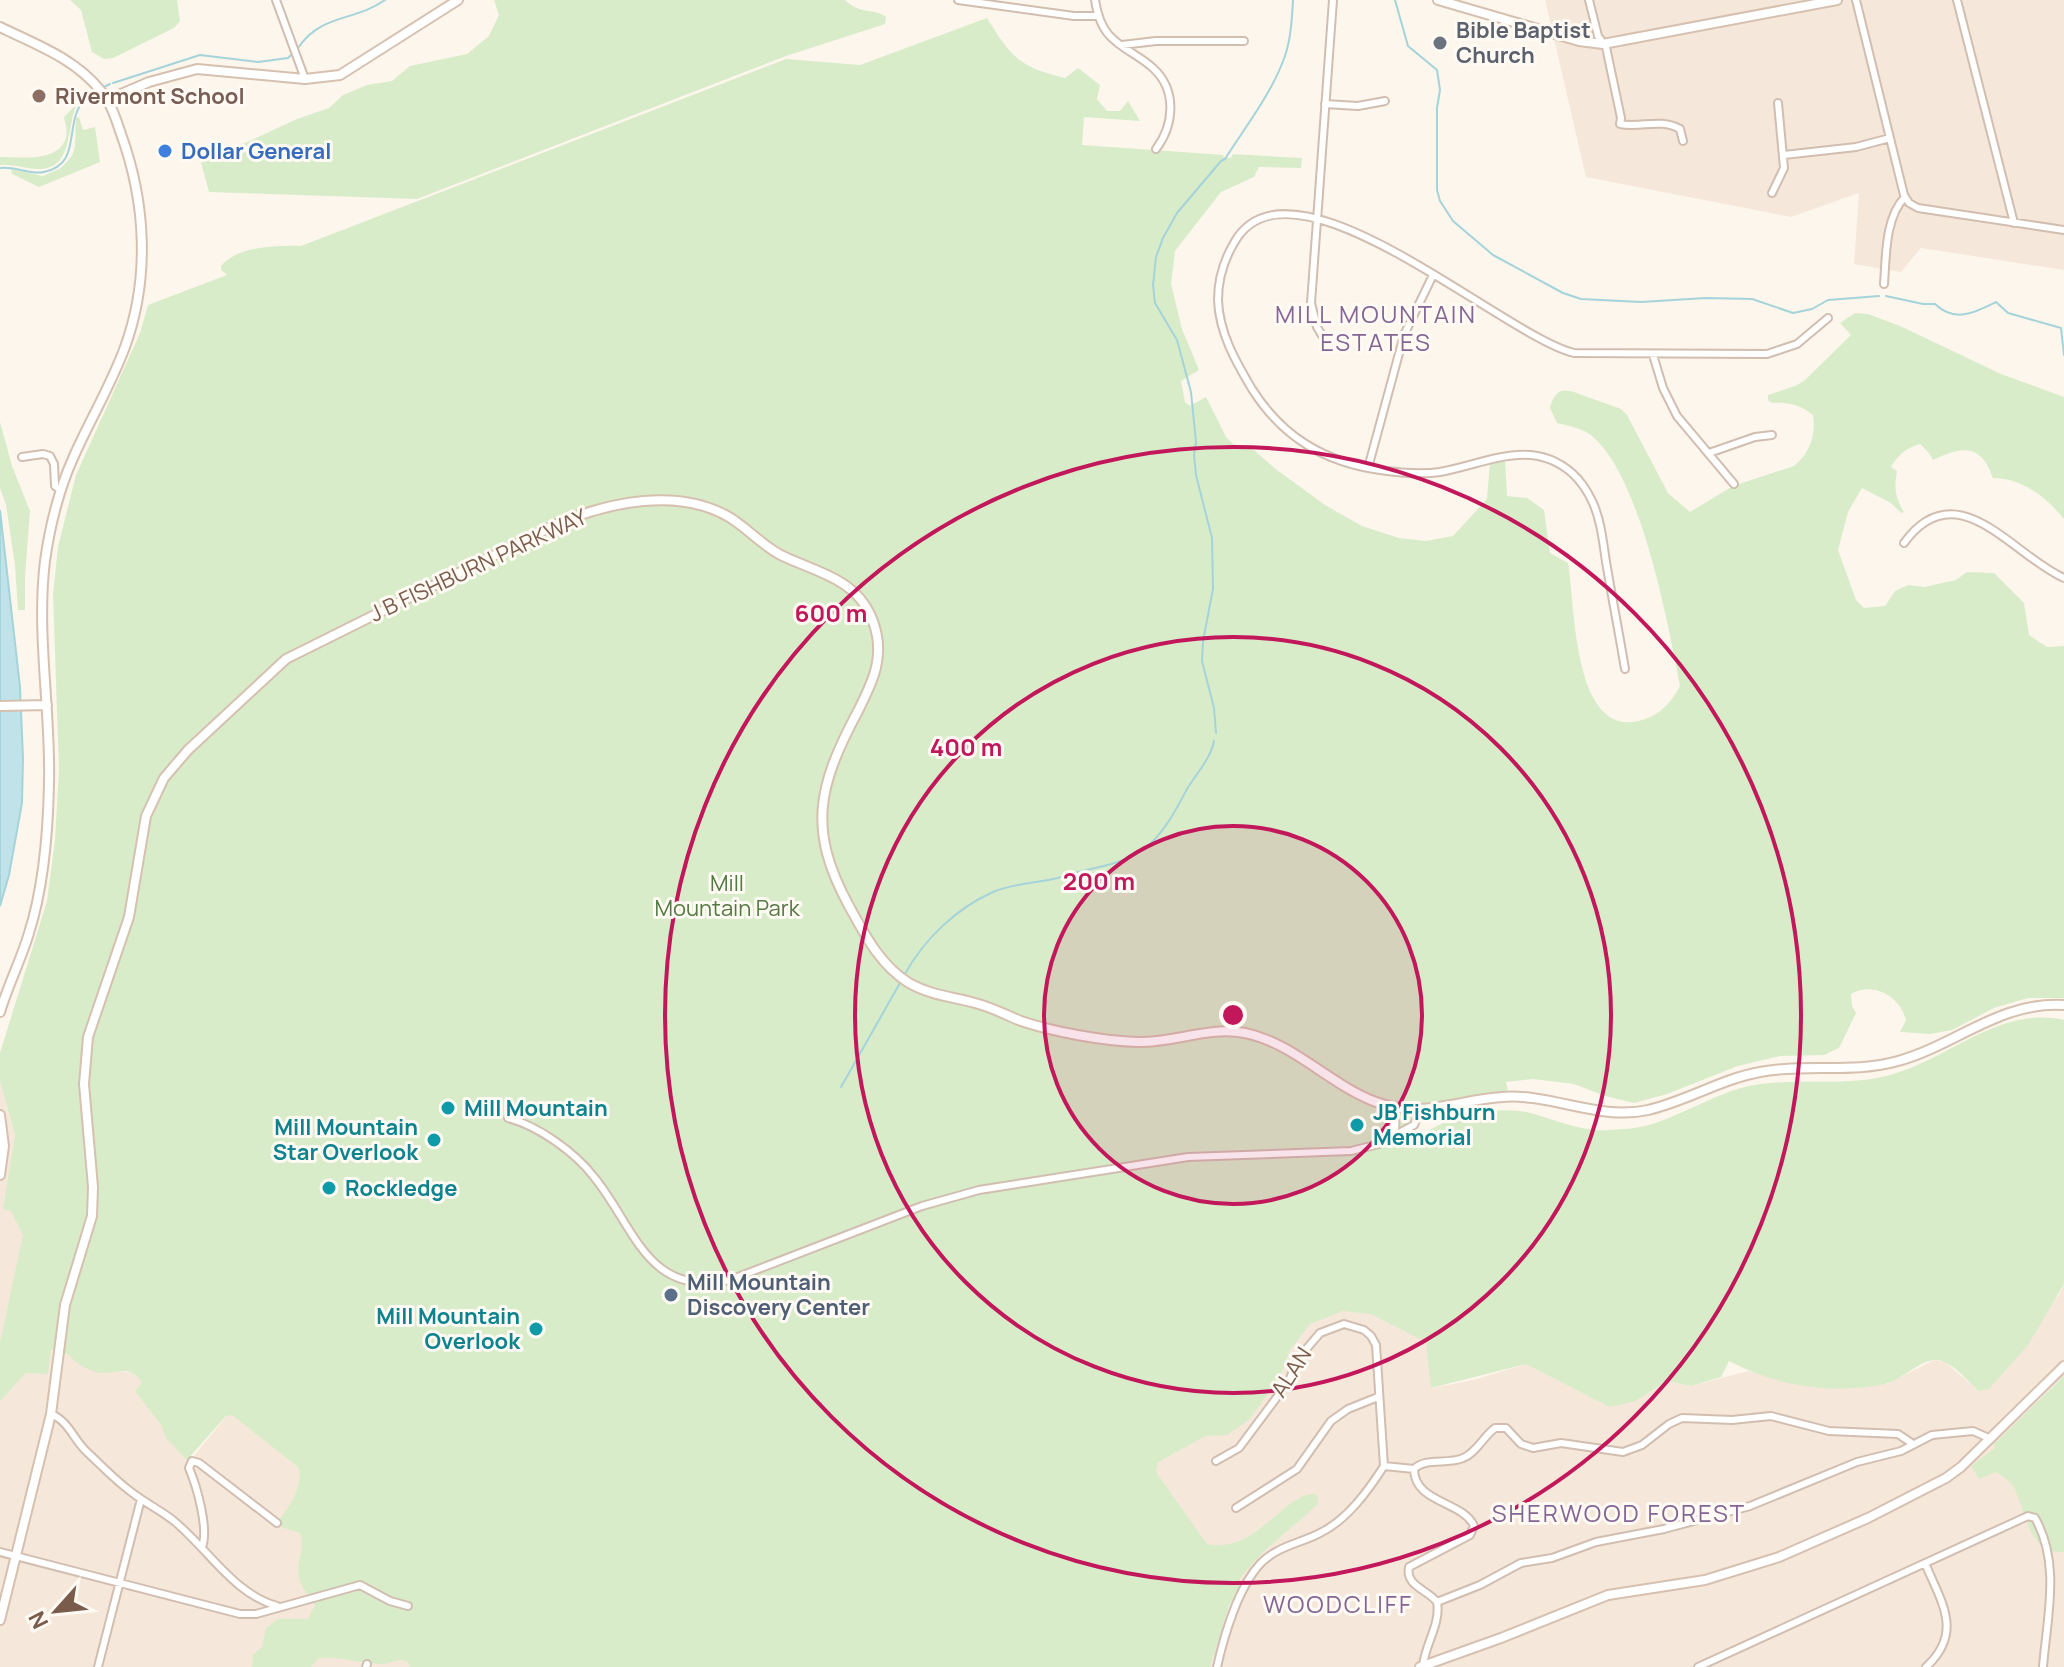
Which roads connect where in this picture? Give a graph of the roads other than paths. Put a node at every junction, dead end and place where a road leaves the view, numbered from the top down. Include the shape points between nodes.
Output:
1 (276, 0) edge
2 (458, 0) edge
3 (958, 0) edge
4 (1095, 0) edge
5 (1333, 0) edge
6 (1438, 0) edge
7 (1589, 0) edge
8 (1837, 0) edge
9 (1856, 0) edge
10 (1957, 0) edge
11 (1817, 2) edge
12 (1098, 16) junction
13 (0, 27) edge
14 (1244, 41) dead end
15 (1603, 44) junction
16 (1122, 45) junction
17 (305, 79) junction
18 (107, 100) junction
19 (1385, 101) dead end
20 (1778, 103) dead end
21 (1325, 104) junction
22 (1890, 138) junction
23 (1683, 141) dead end
24 (1156, 149) dead end
25 (1784, 155) junction
26 (1772, 193) dead end
27 (1905, 197) junction
28 (1317, 218) junction
29 (2014, 223) junction
30 (2064, 230) edge
31 (1433, 275) junction
32 (1884, 284) dead end
33 (1828, 318) dead end
34 (1329, 347) dead end
35 (1653, 355) junction
36 (1772, 435) dead end
37 (1709, 453) junction
38 (22, 457) dead end
39 (1368, 468) junction
40 (1734, 484) dead end
41 (61, 490) junction
42 (1904, 543) dead end
43 (2064, 578) edge
44 (1625, 669) dead end
45 (47, 705) junction
46 (0, 706) edge
47 (2064, 1005) edge
48 (0, 1012) edge
49 (1390, 1107) junction
50 (1420, 1111) junction
51 (0, 1115) edge
52 (508, 1118) dead end
53 (1, 1126) edge
54 (1391, 1138) junction
55 (0, 1175) edge
56 (2064, 1366) edge
57 (1378, 1397) junction
58 (51, 1414) junction
59 (1991, 1439) junction
60 (1913, 1444) junction
61 (1216, 1461) dead end
62 (1384, 1466) junction
63 (1414, 1469) junction
64 (141, 1499) junction
65 (1236, 1508) dead end
66 (277, 1523) dead end
67 (202, 1547) junction
68 (0, 1552) edge
69 (16, 1556) junction
70 (1925, 1563) junction
71 (119, 1582) junction
72 (1437, 1602) junction
73 (408, 1606) dead end
74 (281, 1607) junction
75 (0, 1620) edge
76 (1701, 1666) edge
77 (98, 1667) edge
78 (1217, 1667) edge
79 (1422, 1667) edge
80 (1926, 1667) edge
81 (2043, 1667) edge

1 - 17 street
2 - 17 street via 350,71
3 - 12 street
4 - 12 street
5 - 21 street
6 - 15 street
7 - 15 street
8 - 11 street
9 - 22 street
10 - 29 street
11 - 15 street
12 - 16 street
13 - 18 street via 67,60
14 - 16 street
15 - 23 street via 1620,124 1668,124 1680,129
16 - 24 street via 1155,69 1168,90 1170,118
17 - 18 street via 197,69
18 - 41 street via 138,190 140,285 125,347
19 - 21 street
20 - 25 street
21 - 28 street
22 - 25 street
22 - 27 street
25 - 26 street via 1782,176
27 - 29 street via 1918,208
27 - 32 street via 1889,236
28 - 31 street via 1364,236
28 - 34 street via 1311,303
28 - 39 street via 1279,212 1247,225 1221,274 1219,316 1236,362 1272,418 1314,450
29 - 30 street
31 - 35 street via 1564,351
31 - 39 street via 1404,335
33 - 35 street via 1797,344 1778,352
35 - 37 street via 1669,403
36 - 37 street
37 - 40 street
38 - 41 street via 50,456 55,486
39 - 44 street via 1423,474 1520,453 1561,465 1579,480 1597,512
41 - 45 street via 43,583
42 - 43 street via 1935,518 1970,516
45 - 46 street
45 - 48 street via 49,785 42,874 29,936
47 - 50 street, J B FISHBURN PARKWAY via 2001,1014 1891,1063 1765,1071 1647,1111 1604,1112 1501,1097
49 - 50 street, J B FISHBURN PARKWAY
49 - 54 street via 1395,1119
49 - 58 street, J B FISHBURN PARKWAY via 1254,1035 1211,1031 1136,1042 1086,1035 927,991 893,971 847,903 823,836 827,780 877,668 877,636 864,605 841,581 775,552 715,510 666,502 610,506 557,524 286,659 164,778 146,816 129,917 88,1037 84,1084 93,1203 65,1305
50 - 54 street via 1414,1125
51 - 53 street
52 - 54 street via 538,1131 576,1159 604,1189 641,1251 656,1265 676,1277 710,1283 979,1190 1188,1157 1335,1153
53 - 55 street
56 - 59 street
57 - 61 street, ALAN via 1371,1336 1344,1324 1320,1333 1239,1448
57 - 62 street
57 - 65 street via 1331,1421 1297,1469
58 - 64 street
58 - 69 street, J B FISHBURN PARKWAY
59 - 60 street via 1973,1431 1942,1433
59 - 79 street via 1946,1478 1779,1557 1705,1580 1608,1595
60 - 63 street via 1898,1434 1829,1431 1764,1415 1682,1418 1623,1452 1561,1443 1533,1448 1501,1427 1467,1457
60 - 72 street via 1725,1513 1521,1563
62 - 63 street
62 - 78 street via 1363,1498 1322,1533 1288,1544 1261,1563 1224,1637
63 - 72 street via 1423,1488 1474,1526 1470,1535 1409,1567 1409,1579
64 - 67 street
64 - 71 street
66 - 67 street via 192,1461
67 - 74 street via 253,1597
68 - 69 street
69 - 71 street
69 - 75 street, J B FISHBURN PARKWAY
70 - 76 street
70 - 80 street via 1948,1625 1943,1645
70 - 81 street via 2028,1516 2035,1518 2048,1548 2051,1578
71 - 74 street via 240,1614
71 - 77 street
72 - 79 street
73 - 74 street via 360,1585

